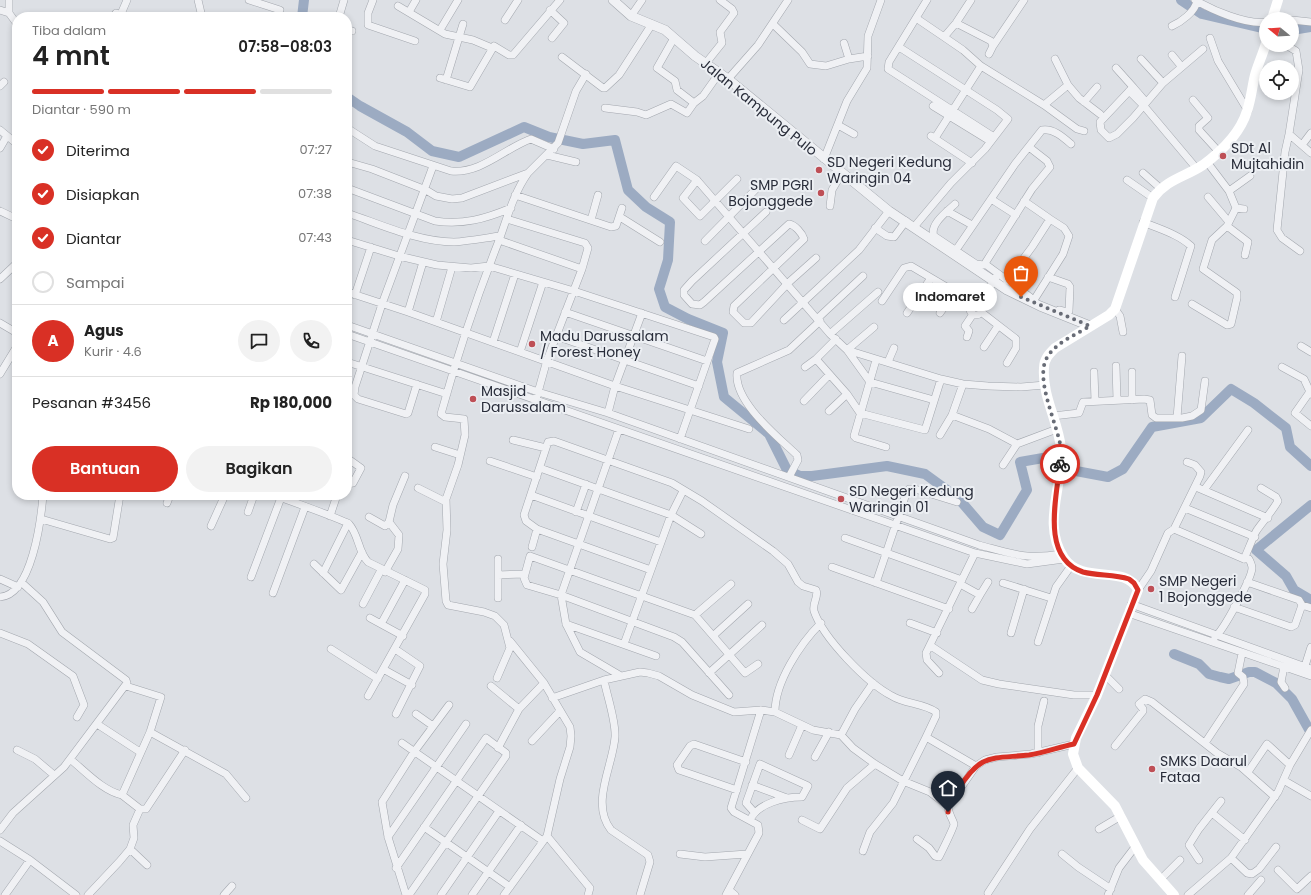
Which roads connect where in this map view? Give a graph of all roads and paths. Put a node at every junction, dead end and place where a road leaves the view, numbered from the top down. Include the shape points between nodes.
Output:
1 (9, 0) edge
2 (127, 0) edge
3 (198, 0) edge
4 (253, 0) edge
5 (344, 0) edge
6 (373, 0) edge
7 (416, 0) edge
8 (458, 0) edge
9 (518, 0) edge
10 (560, 0) edge
11 (613, 0) edge
12 (642, 0) edge
13 (720, 0) edge
14 (788, 0) edge
15 (881, 0) edge
16 (927, 0) edge
17 (971, 0) edge
18 (1024, 0) edge
19 (1278, 0) edge
20 (1196, 2) edge
21 (398, 6) dead end
22 (0, 10) edge
23 (280, 10) dead end
24 (550, 10) junction
25 (124, 12) edge
26 (201, 12) edge
27 (340, 12) edge
28 (408, 12) junction
29 (1274, 12) edge
30 (9, 13) junction
31 (631, 16) junction
32 (12, 17) edge
33 (916, 18) junction
34 (506, 20) dead end
35 (1299, 21) edge
36 (1311, 22) edge
37 (956, 23) junction
38 (464, 24) dead end
39 (652, 24) junction
40 (773, 24) junction
41 (1259, 24) edge
42 (1172, 26) dead end
43 (440, 30) junction
44 (459, 37) junction
45 (944, 37) junction
46 (552, 38) dead end
47 (674, 38) junction
48 (1210, 38) dead end
49 (415, 42) dead end
50 (844, 43) dead end
51 (993, 46) junction
52 (899, 47) junction
53 (492, 48) junction
54 (1203, 49) dead end
55 (1263, 52) edge
56 (1296, 52) edge
57 (990, 54) dead end
58 (1172, 55) dead end
59 (868, 56) junction
60 (562, 57) dead end
61 (849, 59) junction
62 (1055, 59) dead end
63 (1141, 59) dead end
64 (706, 63) junction
65 (981, 66) junction
66 (1181, 66) junction
67 (1116, 68) dead end
68 (720, 72) junction
69 (586, 74) junction
70 (728, 79) junction
71 (1163, 83) junction
72 (1068, 85) junction
73 (1097, 87) dead end
74 (966, 89) junction
75 (1131, 89) junction
76 (1193, 100) dead end
77 (1084, 102) junction
78 (694, 103) junction
79 (1145, 104) junction
80 (1044, 105) junction
81 (933, 106) dead end
82 (605, 108) dead end
83 (1248, 111) junction
84 (951, 113) junction
85 (1100, 114) dead end
86 (838, 125) junction
87 (0, 130) edge
88 (352, 131) edge
89 (1084, 131) dead end
90 (1311, 133) edge
91 (854, 134) dead end
92 (1289, 134) junction
93 (7, 136) junction
94 (12, 140) edge
95 (992, 140) junction
96 (1071, 144) dead end
97 (1302, 145) junction
98 (556, 146) junction
99 (1029, 147) junction
100 (0, 148) edge
101 (1219, 152) junction
102 (1311, 153) edge
103 (547, 155) junction
104 (824, 159) junction
105 (576, 162) dead end
106 (1207, 162) junction
107 (352, 163) edge
108 (972, 163) junction
109 (433, 166) junction
110 (1196, 169) junction
111 (528, 173) junction
112 (842, 173) junction
113 (1143, 173) dead end
114 (1250, 176) dead end
115 (737, 179) dead end
116 (697, 180) junction
117 (1127, 180) dead end
118 (757, 188) dead end
119 (1160, 188) junction
120 (352, 190) edge
121 (426, 190) junction
122 (1229, 191) junction
123 (515, 195) junction
124 (598, 195) dead end
125 (654, 197) dead end
126 (1153, 198) junction
127 (1208, 198) dead end
128 (991, 199) junction
129 (1024, 201) junction
130 (715, 202) junction
131 (955, 204) dead end
132 (830, 206) dead end
133 (511, 208) junction
134 (622, 208) dead end
135 (1236, 208) junction
136 (1244, 209) dead end
137 (0, 211) edge
138 (889, 211) junction
139 (948, 211) junction
140 (766, 212) dead end
141 (417, 213) junction
142 (1016, 215) junction
143 (352, 216) edge
144 (12, 217) edge
145 (620, 217) junction
146 (730, 217) junction
147 (507, 219) junction
148 (1050, 219) junction
149 (591, 220) junction
150 (1144, 222) junction
151 (910, 224) junction
152 (1228, 224) junction
153 (972, 225) junction
154 (875, 228) junction
155 (408, 233) junction
156 (743, 233) junction
157 (499, 238) junction
158 (352, 241) edge
159 (704, 241) dead end
160 (660, 242) dead end
161 (371, 247) junction
162 (956, 250) junction
163 (1300, 251) dead end
164 (759, 252) junction
165 (1245, 255) dead end
166 (399, 256) junction
167 (816, 258) dead end
168 (423, 262) junction
169 (985, 264) junction
170 (489, 266) junction
171 (452, 267) junction
172 (773, 267) junction
173 (12, 268) edge
174 (582, 269) junction
175 (516, 274) junction
176 (863, 276) dead end
177 (1048, 277) junction
178 (931, 278) junction
179 (996, 278) junction
180 (0, 279) edge
181 (1007, 281) junction
182 (543, 282) junction
183 (788, 283) junction
184 (574, 291) junction
185 (878, 292) dead end
186 (955, 292) junction
187 (352, 294) edge
188 (355, 295) junction
189 (1175, 297) dead end
190 (1034, 300) junction
191 (882, 301) dead end
192 (804, 302) junction
193 (382, 304) junction
194 (980, 304) junction
195 (1192, 304) dead end
196 (972, 305) junction
197 (1115, 309) junction
198 (408, 312) junction
199 (565, 312) junction
200 (981, 312) junction
201 (642, 313) junction
202 (907, 313) dead end
203 (940, 313) dead end
204 (973, 314) junction
205 (784, 320) dead end
206 (819, 320) junction
207 (436, 322) junction
208 (0, 323) edge
209 (998, 326) junction
210 (1090, 326) junction
211 (352, 327) edge
212 (874, 327) dead end
213 (12, 330) edge
214 (1123, 332) dead end
215 (466, 333) junction
216 (373, 334) junction
217 (634, 335) junction
218 (352, 336) edge
219 (556, 336) junction
220 (833, 336) junction
221 (966, 337) dead end
222 (370, 342) junction
223 (493, 342) junction
224 (1301, 346) dead end
225 (984, 347) dead end
226 (894, 348) dead end
227 (847, 350) junction
228 (520, 352) junction
229 (1311, 352) edge
230 (12, 354) edge
231 (1182, 356) dead end
232 (816, 359) junction
233 (547, 360) junction
234 (624, 360) junction
235 (876, 360) junction
236 (707, 361) junction
237 (888, 362) junction
238 (456, 363) junction
239 (1007, 363) dead end
240 (352, 364) edge
241 (1116, 366) dead end
242 (362, 367) junction
243 (1282, 367) dead end
244 (805, 368) dead end
245 (454, 372) junction
246 (1094, 372) dead end
247 (1132, 372) dead end
248 (0, 374) edge
249 (829, 375) junction
250 (941, 379) junction
251 (1205, 381) dead end
252 (870, 382) junction
253 (417, 384) junction
254 (963, 384) junction
255 (1045, 384) junction
256 (352, 386) edge
257 (616, 386) junction
258 (699, 386) junction
259 (355, 387) junction
260 (538, 392) junction
261 (1310, 393) edge
262 (447, 394) junction
263 (847, 394) junction
264 (536, 400) junction
265 (934, 400) junction
266 (1117, 400) junction
267 (1132, 400) junction
268 (804, 401) dead end
269 (1095, 401) junction
270 (690, 410) junction
271 (829, 411) dead end
272 (608, 413) junction
273 (860, 413) junction
274 (952, 415) junction
275 (1053, 416) junction
276 (1177, 418) junction
277 (1311, 426) edge
278 (619, 429) junction
279 (749, 429) dead end
280 (1057, 429) junction
281 (1248, 430) dead end
282 (660, 433) junction
283 (940, 435) dead end
284 (680, 439) junction
285 (513, 440) dead end
286 (658, 442) junction
287 (1017, 444) junction
288 (435, 447) dead end
289 (886, 447) dead end
290 (546, 448) junction
291 (716, 451) junction
292 (460, 455) junction
293 (490, 461) dead end
294 (607, 461) junction
295 (713, 461) junction
296 (352, 462) edge
297 (1187, 462) dead end
298 (1003, 465) dead end
299 (540, 468) junction
300 (789, 474) junction
301 (405, 476) dead end
302 (537, 477) junction
303 (352, 483) edge
304 (586, 484) junction
305 (780, 485) junction
306 (1196, 487) junction
307 (418, 488) dead end
308 (1261, 488) dead end
309 (598, 489) junction
310 (1204, 490) junction
311 (683, 491) junction
312 (531, 495) junction
313 (43, 500) edge
314 (119, 500) edge
315 (168, 500) edge
316 (223, 500) edge
317 (252, 500) edge
318 (278, 500) edge
319 (288, 500) edge
320 (335, 500) edge
321 (446, 502) junction
322 (957, 502) dead end
323 (167, 503) dead end
324 (305, 507) junction
325 (1185, 508) junction
326 (248, 512) dead end
327 (576, 512) junction
328 (671, 515) junction
329 (330, 516) junction
330 (588, 516) junction
331 (899, 516) junction
332 (369, 517) dead end
333 (1268, 518) junction
334 (41, 519) junction
335 (389, 522) junction
336 (348, 523) junction
337 (211, 526) dead end
338 (896, 526) junction
339 (537, 529) junction
340 (1174, 530) junction
341 (701, 534) dead end
342 (1255, 537) junction
343 (844, 538) dead end
344 (661, 542) junction
345 (578, 544) junction
346 (532, 547) dead end
347 (362, 552) junction
348 (887, 553) junction
349 (975, 553) junction
350 (498, 559) dead end
351 (1244, 559) junction
352 (1065, 560) junction
353 (314, 564) dead end
354 (832, 568) dead end
355 (569, 570) junction
356 (651, 570) junction
357 (383, 571) junction
358 (323, 573) junction
359 (524, 574) junction
360 (498, 575) junction
361 (251, 577) dead end
362 (0, 579) edge
363 (405, 580) junction
364 (961, 582) junction
365 (988, 582) dead end
366 (1247, 582) junction
367 (876, 583) junction
368 (1003, 583) dead end
369 (731, 584) dead end
370 (19, 585) junction
371 (1024, 590) junction
372 (1138, 590) junction
373 (273, 592) dead end
374 (561, 595) junction
375 (642, 595) junction
376 (980, 595) junction
377 (0, 598) edge
378 (498, 598) dead end
379 (1051, 598) junction
380 (362, 604) dead end
381 (748, 604) dead end
382 (1302, 605) junction
383 (1234, 607) junction
384 (949, 609) junction
385 (972, 609) dead end
386 (1129, 609) junction
387 (1311, 609) edge
388 (696, 615) junction
389 (370, 618) dead end
390 (632, 621) junction
391 (820, 623) junction
392 (910, 623) dead end
393 (381, 624) junction
394 (566, 624) junction
395 (762, 626) dead end
396 (0, 632) edge
397 (937, 633) junction
398 (1011, 633) dead end
399 (714, 635) junction
400 (1218, 635) junction
401 (403, 636) junction
402 (508, 639) junction
403 (1038, 642) dead end
404 (1209, 642) junction
405 (624, 644) junction
406 (931, 646) junction
407 (1311, 647) edge
408 (331, 649) dead end
409 (395, 649) junction
410 (1242, 653) junction
411 (729, 654) junction
412 (656, 656) dead end
413 (758, 664) dead end
414 (1284, 667) junction
415 (1308, 668) edge
416 (384, 669) junction
417 (709, 673) junction
418 (939, 673) dead end
419 (1105, 675) junction
420 (621, 676) junction
421 (1311, 676) edge
422 (497, 678) dead end
423 (378, 679) junction
424 (604, 680) junction
425 (544, 683) junction
426 (872, 683) junction
427 (412, 685) junction
428 (126, 686) junction
429 (491, 686) dead end
430 (1285, 688) dead end
431 (1119, 689) dead end
432 (729, 695) dead end
433 (368, 696) dead end
434 (1096, 697) junction
435 (552, 698) junction
436 (1044, 701) dead end
437 (450, 704) dead end
438 (519, 709) junction
439 (761, 710) junction
440 (560, 711) junction
441 (775, 712) junction
442 (396, 714) dead end
443 (416, 714) dead end
444 (77, 717) dead end
445 (97, 724) junction
446 (466, 724) dead end
447 (802, 725) junction
448 (433, 726) junction
449 (1311, 730) edge
450 (150, 732) junction
451 (829, 732) junction
452 (841, 735) junction
453 (926, 737) junction
454 (532, 741) dead end
455 (402, 743) dead end
456 (1204, 743) junction
457 (1074, 744) junction
458 (1115, 746) dead end
459 (498, 748) junction
460 (18, 750) dead end
461 (185, 750) junction
462 (140, 752) junction
463 (414, 752) junction
464 (1038, 753) junction
465 (789, 755) dead end
466 (815, 757) dead end
467 (70, 759) junction
468 (746, 762) junction
469 (875, 764) junction
470 (1290, 765) junction
471 (976, 766) junction
472 (435, 767) junction
473 (1078, 768) junction
474 (1248, 772) junction
475 (54, 775) junction
476 (457, 781) junction
477 (904, 781) junction
478 (1285, 781) junction
479 (752, 785) junction
480 (737, 790) junction
481 (122, 795) junction
482 (478, 796) junction
483 (1311, 796) edge
484 (1275, 797) junction
485 (246, 798) dead end
486 (788, 798) junction
487 (1221, 801) dead end
488 (948, 806) junction
489 (140, 809) junction
490 (500, 811) junction
491 (754, 812) junction
492 (1212, 813) junction
493 (1121, 816) junction
494 (750, 820) junction
495 (802, 820) dead end
496 (521, 825) junction
497 (424, 827) junction
498 (1099, 829) dead end
499 (0, 830) edge
500 (388, 836) junction
501 (545, 838) junction
502 (917, 839) dead end
503 (1245, 840) junction
504 (0, 841) edge
505 (446, 842) junction
506 (1135, 847) junction
507 (1276, 847) dead end
508 (130, 849) junction
509 (863, 851) dead end
510 (680, 854) dead end
511 (747, 854) junction
512 (1062, 854) dead end
513 (467, 857) junction
514 (1231, 858) junction
515 (30, 860) junction
516 (1180, 860) dead end
517 (1199, 860) dead end
518 (147, 865) dead end
519 (396, 868) junction
520 (1278, 870) dead end
521 (488, 872) junction
522 (1311, 876) edge
523 (1160, 880) junction
524 (1261, 880) dead end
525 (232, 886) dead end
526 (510, 887) junction
527 (727, 892) edge
528 (1109, 892) edge
529 (988, 893) dead end
530 (5, 895) edge
531 (74, 895) edge
532 (88, 895) edge
533 (224, 895) edge
534 (407, 895) edge
535 (441, 895) edge
536 (472, 895) edge
537 (504, 895) edge
538 (588, 895) edge
539 (640, 895) edge
540 (735, 895) edge
541 (1174, 895) edge
542 (1188, 895) edge
543 (1248, 895) edge

1 - 30 street
2 - 25 street
3 - 26 street
4 - 23 street
5 - 27 street
6 - 49 street via 368,13 368,25
7 - 28 street
8 - 43 street
9 - 34 street
10 - 24 street
11 - 31 street, Jalan Kampung Pulo
12 - 31 street
13 - 64 street via 734,13 720,32 722,43
14 - 40 street
15 - 59 street via 868,36
16 - 33 street
17 - 37 street
18 - 51 street
19 - 29 main road
20 - 41 street
20 - 42 street via 1190,12
21 - 28 street
22 - 30 street
24 - 46 street via 564,24
24 - 53 street via 513,55 495,46
28 - 43 street
30 - 32 street
31 - 39 street, Jalan Kampung Pulo
33 - 45 street
33 - 52 street
35 - 36 street
37 - 45 street
37 - 51 street via 991,41
38 - 44 street
39 - 47 street, Jalan Kampung Pulo
39 - 69 street via 619,74 605,88
40 - 61 street via 802,52 810,64 826,66
40 - 70 street
43 - 44 street via 445,34
44 - 53 street
44 - 53 street via 443,79 470,87
45 - 65 street
47 - 64 street, Jalan Kampung Pulo
47 - 78 street via 657,68 675,81 677,90
48 - 83 street via 1218,62
50 - 61 street
51 - 57 street
52 - 74 street
52 - 84 street via 889,62 889,71
54 - 66 street
55 - 83 main road
56 - 92 street via 1300,65
58 - 66 street
59 - 61 street
59 - 86 street via 866,71 847,101
60 - 69 street
62 - 72 street
63 - 71 street
64 - 68 street, Jalan Kampung Pulo
65 - 74 street
65 - 80 street
66 - 71 street
67 - 75 street
68 - 70 street, Jalan Kampung Pulo
68 - 78 street via 703,96
69 - 98 street via 576,91
70 - 104 street, Jalan Kampung Pulo
71 - 79 street
72 - 77 street
72 - 80 street
73 - 77 street
74 - 84 street
74 - 95 street via 1007,117 1007,121
75 - 79 street
75 - 79 street via 1100,122 1099,126 1106,135 1112,137
76 - 101 street via 1208,118 1198,130
77 - 85 street
78 - 82 street via 687,113 671,104 646,115
79 - 110 street
80 - 89 street
81 - 84 street
83 - 101 main road via 1235,135
84 - 95 street
84 - 108 street via 933,137
86 - 91 street
86 - 104 street
87 - 93 street
88 - 109 street via 375,146
90 - 97 street
92 - 97 street
92 - 163 street via 1277,230 1282,238
93 - 94 street
93 - 100 street
95 - 108 street
96 - 99 street via 1057,133 1044,129
97 - 102 street
98 - 103 street
98 - 109 street via 531,139 492,160 462,171 451,172
99 - 128 street
99 - 129 street via 1047,161 1050,167
101 - 106 main road
103 - 105 street
103 - 111 street
104 - 112 street, Jalan Kampung Pulo
106 - 110 main road
106 - 122 street
107 - 121 street
108 - 151 street
109 - 121 street
110 - 119 main road
111 - 121 street via 462,198 444,198
111 - 123 street
112 - 132 street via 832,190
112 - 138 street, Jalan Kampung Pulo
113 - 119 street
114 - 122 street
115 - 130 street
116 - 125 street via 676,166
116 - 130 street
116 - 130 street via 681,200 700,216
117 - 126 street
118 - 146 street
119 - 126 main road
120 - 141 street
121 - 141 street
122 - 135 street
123 - 133 street
123 - 149 street
124 - 149 street
126 - 150 main road
127 - 152 street
128 - 142 street
128 - 153 street
129 - 142 street
129 - 148 street
130 - 146 street
131 - 139 street
133 - 141 street via 486,218 462,223 435,221
133 - 147 street
134 - 145 street
135 - 136 street
135 - 152 street
137 - 144 street
138 - 151 street, Jalan Kampung Pulo
138 - 154 street
139 - 153 street
139 - 162 street via 934,226 933,233
140 - 156 street
141 - 155 street
142 - 169 street
143 - 155 street
145 - 149 street via 613,227
145 - 160 street
146 - 156 street
146 - 159 street
147 - 157 street
147 - 174 street via 585,243 588,248
148 - 177 street via 1064,228 1068,236 1063,254
148 - 181 street
150 - 189 street via 1186,241 1191,246
150 - 197 main road
151 - 154 street via 894,237 887,236
151 - 179 street, Jalan Kampung Pulo
152 - 165 street via 1248,242
152 - 195 street via 1212,240 1203,269 1237,293 1231,324 1224,324
153 - 162 street
154 - 192 street via 859,250
155 - 157 street via 454,242
155 - 166 street
156 - 164 street
156 - 164 street via 692,281 684,290 684,295 692,304 700,305
157 - 170 street
157 - 174 street
158 - 161 street
161 - 166 street
161 - 188 street
162 - 169 street via 980,266
164 - 172 street
164 - 172 street via 789,224 797,229 804,239
166 - 168 street
166 - 193 street
167 - 183 street
168 - 171 street
168 - 198 street
169 - 179 street
170 - 171 street
170 - 175 street
170 - 215 street
171 - 207 street
172 - 183 street
172 - 183 street via 734,306 733,312 747,324 750,323
173 - 180 street
174 - 184 street
175 - 182 street
175 - 223 street
176 - 206 street
177 - 190 street
177 - 190 street via 1070,287 1070,311
178 - 186 street
178 - 191 street via 907,265
178 - 202 street
179 - 181 street
179 - 194 street
179 - 210 street, Jalan Kampung Pulo via 1040,306
181 - 190 street
182 - 184 street
182 - 228 street
183 - 192 street
184 - 199 street
184 - 201 street
185 - 220 street
186 - 196 street
186 - 203 street
187 - 188 street
188 - 193 street
192 - 205 street
192 - 206 street
193 - 198 street
193 - 216 street
194 - 196 street
194 - 200 street
196 - 204 street via 970,310
197 - 210 main road
197 - 214 street via 1120,316
198 - 207 street
199 - 217 street
199 - 219 street
200 - 204 street
200 - 209 street
201 - 217 street
201 - 236 street via 714,337
204 - 221 street via 965,326 970,331
206 - 220 street
206 - 300 street via 789,350 737,374 742,392 757,418 797,455 798,460
207 - 215 street
208 - 213 street
209 - 225 street
209 - 239 street via 1016,339 1017,343
210 - 255 main road via 1048,355 1044,366
211 - 216 street
212 - 227 street
215 - 223 street
215 - 238 street
216 - 222 street
216 - 238 street
217 - 234 street
217 - 236 street
218 - 222 street
219 - 233 street
219 - 234 street
220 - 227 street
220 - 232 street
222 - 242 street
222 - 245 street
223 - 228 street
224 - 229 street
226 - 237 street
227 - 235 street
227 - 252 street
228 - 233 street
230 - 248 street
231 - 276 street
232 - 244 street
232 - 249 street
233 - 257 street
233 - 260 street
234 - 257 street
234 - 258 street
235 - 237 street
235 - 252 street
236 - 258 street
237 - 250 street
238 - 245 street
238 - 260 street
240 - 242 street
241 - 266 street
242 - 253 street
242 - 259 street
243 - 261 street via 1304,379
245 - 262 street
245 - 264 street
246 - 269 street
247 - 267 street
249 - 263 street
249 - 268 street
250 - 254 street
250 - 265 street
251 - 276 street via 1201,411 1192,416
252 - 265 street
252 - 273 street
253 - 259 street via 406,414 356,398
253 - 262 street
254 - 255 street via 1021,387
254 - 274 street
255 - 275 main road
256 - 259 street
257 - 270 street
257 - 272 street
258 - 270 street
260 - 264 street
260 - 272 street
261 - 277 street via 1295,413
262 - 292 street via 442,416 462,419 465,425
263 - 271 street
263 - 273 street
264 - 278 street
265 - 273 street via 924,430
266 - 267 street
266 - 269 street
267 - 276 street via 1150,400 1152,415 1156,418
269 - 275 street via 1082,402 1079,413
270 - 279 street
270 - 284 street
272 - 282 street
273 - 289 street via 854,437
274 - 283 street
274 - 287 street via 989,429
275 - 280 main road
278 - 286 street
278 - 294 street
280 - 287 street
280 - 352 main road via 1061,449 1054,525
281 - 310 street
282 - 284 street
282 - 286 street
284 - 291 street
285 - 290 street
286 - 295 street
287 - 298 street
288 - 292 street
290 - 294 street via 548,442 554,441
290 - 299 street
291 - 295 street
291 - 300 street
292 - 321 street
293 - 302 street
294 - 309 street
294 - 311 street via 667,481
295 - 305 street
296 - 303 street via 361,468
297 - 306 street via 1195,464 1201,472
299 - 302 street
299 - 304 street
300 - 305 street
300 - 331 street
301 - 335 street
302 - 312 street
304 - 309 street
304 - 327 street
305 - 338 street
306 - 310 street
306 - 325 street
307 - 321 street
308 - 333 street via 1278,501
309 - 328 street
309 - 330 street
310 - 333 street
311 - 328 street
311 - 391 street via 702,501 773,552 788,564 798,582 816,590 814,609
312 - 327 street
312 - 339 street via 524,517
313 - 334 street
314 - 334 street via 113,538 110,539
315 - 323 street
316 - 337 street
317 - 326 street
318 - 361 street
319 - 324 street
320 - 329 street
321 - 402 street via 447,530 443,564 446,601 448,605 495,616 504,625
322 - 331 street via 912,488 906,494
324 - 329 street
324 - 373 street
325 - 340 street
325 - 342 street
327 - 330 street
328 - 341 street
328 - 344 street
329 - 336 street
330 - 344 street
330 - 345 street
331 - 338 street
331 - 352 street via 979,545 1021,557
332 - 335 street via 385,526
333 - 342 street via 1256,531
334 - 370 street via 35,549
335 - 357 street via 400,535 398,549
336 - 347 street
336 - 358 street
338 - 348 street
338 - 349 street
339 - 345 street
339 - 346 street
340 - 351 street
340 - 372 street via 1168,533 1151,571
342 - 351 street
343 - 348 street
344 - 356 street
345 - 355 street
345 - 356 street
347 - 357 street via 368,562
347 - 358 street via 342,590
348 - 364 street
348 - 367 street
349 - 352 street via 1026,564
349 - 364 street
350 - 360 street
351 - 366 street via 1249,559 1252,568
352 - 372 main road via 1090,574 1129,579
352 - 379 street via 1062,576
353 - 358 street
354 - 367 street
355 - 359 street via 530,556
355 - 374 street
355 - 375 street
356 - 375 street
357 - 363 street
357 - 380 street
359 - 360 street
359 - 374 street via 527,585
360 - 378 street
362 - 370 street
363 - 393 street
363 - 401 street via 423,587 426,592
364 - 376 street
364 - 384 street
365 - 376 street
366 - 382 street via 1299,600
366 - 383 street
367 - 384 street
368 - 371 street
369 - 388 street
370 - 377 street via 9,596
370 - 428 street via 43,602 62,632 126,680
371 - 379 street
371 - 398 street
372 - 386 main road
374 - 390 street
374 - 394 street
375 - 388 street
375 - 390 street
376 - 385 street
379 - 403 street
381 - 399 street
382 - 383 street via 1294,627
382 - 387 street
383 - 400 street
384 - 397 street
386 - 400 street
386 - 404 street
386 - 419 main road
388 - 399 street
389 - 393 street
390 - 405 street
390 - 417 street via 678,639
391 - 426 street via 841,651
391 - 441 street via 807,638 785,674 776,698
392 - 397 street
393 - 401 street
394 - 405 street
394 - 420 street via 580,652
395 - 411 street
396 - 444 street via 28,644 73,676 84,705
397 - 406 street
399 - 411 street
400 - 404 street
400 - 415 street
401 - 409 street
402 - 422 street via 510,648
402 - 425 street
404 - 410 street
405 - 412 street
406 - 418 street via 926,658
406 - 434 street via 982,680
407 - 415 street
408 - 423 street
409 - 416 street
409 - 427 street via 420,666
410 - 414 street
410 - 456 street via 1243,686
411 - 413 street via 745,673
411 - 417 street
414 - 421 street
414 - 430 street via 1281,682
416 - 423 street
416 - 427 street
417 - 432 street
419 - 431 street
419 - 434 main road
420 - 424 street
420 - 439 street via 648,673 734,712
423 - 433 street
424 - 435 street
424 - 539 street via 615,737 604,786 603,810 611,830 648,856 650,862
425 - 435 street
425 - 438 street
426 - 452 street
426 - 453 street via 892,696 936,712
427 - 442 street
428 - 445 street
428 - 450 street via 161,697
429 - 438 street
434 - 457 main road
435 - 440 street
436 - 464 street via 1038,726
437 - 448 street
438 - 459 street
439 - 441 street
439 - 468 street
440 - 454 street
440 - 501 street via 570,726 570,747
441 - 447 street
443 - 448 street
445 - 462 street
445 - 467 street
446 - 472 street
447 - 451 street via 813,730
447 - 465 street
448 - 463 street
449 - 470 street
450 - 461 street
450 - 462 street
451 - 452 street
451 - 466 street
452 - 469 street via 853,748
453 - 471 street
453 - 477 street
455 - 463 street
456 - 458 street via 1152,702 1144,699 1139,704 1143,711
456 - 474 street
457 - 464 street
457 - 473 main road via 1073,754
459 - 476 street via 486,738
459 - 482 street via 506,756
460 - 475 street via 35,759
461 - 485 street via 226,774
461 - 489 street via 146,809
462 - 481 street
463 - 472 street
463 - 500 street via 382,802
464 - 471 street via 997,757
467 - 475 street
467 - 481 street via 105,787
468 - 480 street
468 - 480 street via 694,744 677,765 679,770
469 - 477 street
469 - 495 street via 847,788 820,829
470 - 474 street via 1267,744
470 - 478 street
471 - 488 street
472 - 476 street
472 - 500 street
473 - 493 main road via 1115,806
473 - 529 street via 1030,829
474 - 484 street
475 - 499 street via 13,812
476 - 482 street
476 - 497 street
477 - 488 street via 930,792
477 - 509 street via 890,808 870,832
478 - 483 street
478 - 484 street
479 - 486 street
479 - 486 street via 760,764 808,786 802,797
479 - 491 street via 746,803
480 - 494 street via 732,810
481 - 489 street
482 - 490 street
482 - 505 street
484 - 503 street
486 - 491 street
487 - 492 street
488 - 502 street via 954,830 943,845 939,857
489 - 508 street via 133,825 134,838
490 - 496 street
490 - 513 street
491 - 494 street
492 - 503 street
492 - 517 street via 1189,845
493 - 498 street
493 - 506 main road
494 - 511 street via 758,825 759,831
496 - 501 street
496 - 521 street
497 - 505 street
497 - 519 street
500 - 519 street
501 - 526 street
501 - 538 street via 590,888
503 - 514 street
504 - 515 street
505 - 513 street
505 - 534 street
506 - 523 main road
506 - 528 street via 1119,868
507 - 514 street via 1252,874 1247,873
508 - 518 street
508 - 532 street
510 - 511 street via 705,857
511 - 527 street
512 - 528 street
513 - 521 street
513 - 535 street
514 - 542 street
515 - 530 street
515 - 531 street
516 - 523 street
519 - 534 street
520 - 522 street via 1296,889
521 - 526 street
521 - 536 street
523 - 541 main road
524 - 543 street
525 - 533 street
526 - 537 street
527 - 540 street

